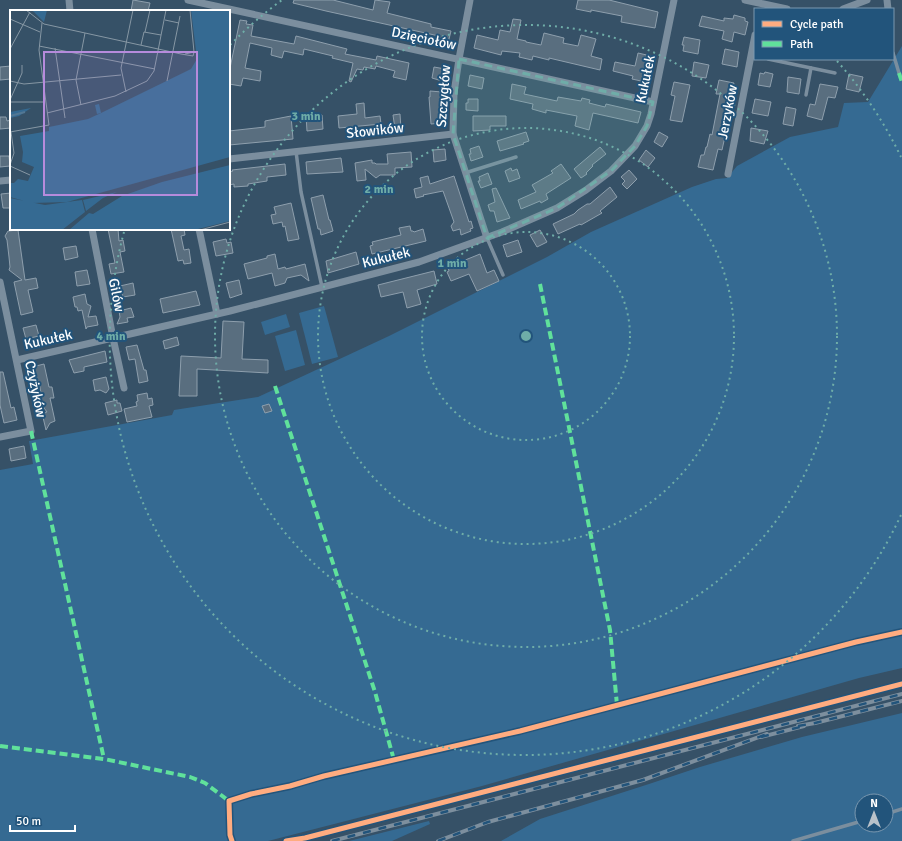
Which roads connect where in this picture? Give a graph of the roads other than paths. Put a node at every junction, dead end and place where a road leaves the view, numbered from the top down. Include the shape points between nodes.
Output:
1 (69, 0) edge
2 (188, 0) edge
3 (470, 0) edge
4 (674, 0) edge
5 (745, 0) edge
6 (867, 0) edge
7 (761, 4) edge
8 (220, 6) edge
9 (782, 8) edge
10 (846, 8) edge
11 (70, 10) edge
12 (754, 46) edge
13 (753, 56) edge
14 (894, 56) edge
15 (458, 59) junction
16 (773, 60) edge
17 (811, 68) junction
18 (900, 72) dead end
19 (835, 73) dead end
20 (806, 96) dead end
21 (653, 102) junction
22 (453, 134) junction
23 (296, 151) junction
24 (516, 156) dead end
25 (230, 159) edge
26 (466, 173) junction
27 (728, 174) dead end
28 (10, 180) edge
29 (0, 181) edge
30 (92, 230) edge
31 (198, 230) edge
32 (487, 238) junction
33 (503, 275) dead end
34 (0, 282) edge
35 (322, 287) junction
36 (1, 295) edge
37 (217, 314) junction
38 (113, 338) junction
39 (16, 360) junction
40 (124, 388) dead end
41 (0, 437) edge
42 (854, 823) edge
43 (793, 841) edge

1 - 11 street
2 - 8 street, Dzięciołów
3 - 15 street, Szczygłów
4 - 21 street, Kukułek
5 - 7 street
6 - 10 street
7 - 9 street
8 - 15 street, Dzięciołów
12 - 13 street, Jerzyków
13 - 27 street, Jerzyków
14 - 18 lane
15 - 21 street, Dzięciołów
15 - 22 street, Szczygłów
16 - 17 lane
17 - 19 lane
17 - 20 lane
21 - 32 street, Kukułek via 647,126 635,146 611,171 557,208
22 - 23 street, Słowików
22 - 26 street, Szczygłów
23 - 25 street, Słowików
23 - 35 lane via 300,192
24 - 26 lane
26 - 32 street, Szczygłów
28 - 29 street
30 - 38 street, Gilów
31 - 37 street
32 - 33 lane
32 - 35 street, Kukułek via 420,262
34 - 36 street, Czyżyków
35 - 37 street, Kukułek
36 - 39 street, Czyżyków
37 - 38 street, Kukułek
38 - 39 street, Kukułek
38 - 40 street, Gilów
39 - 41 street, Czyżyków via 31,431
42 - 43 lane

